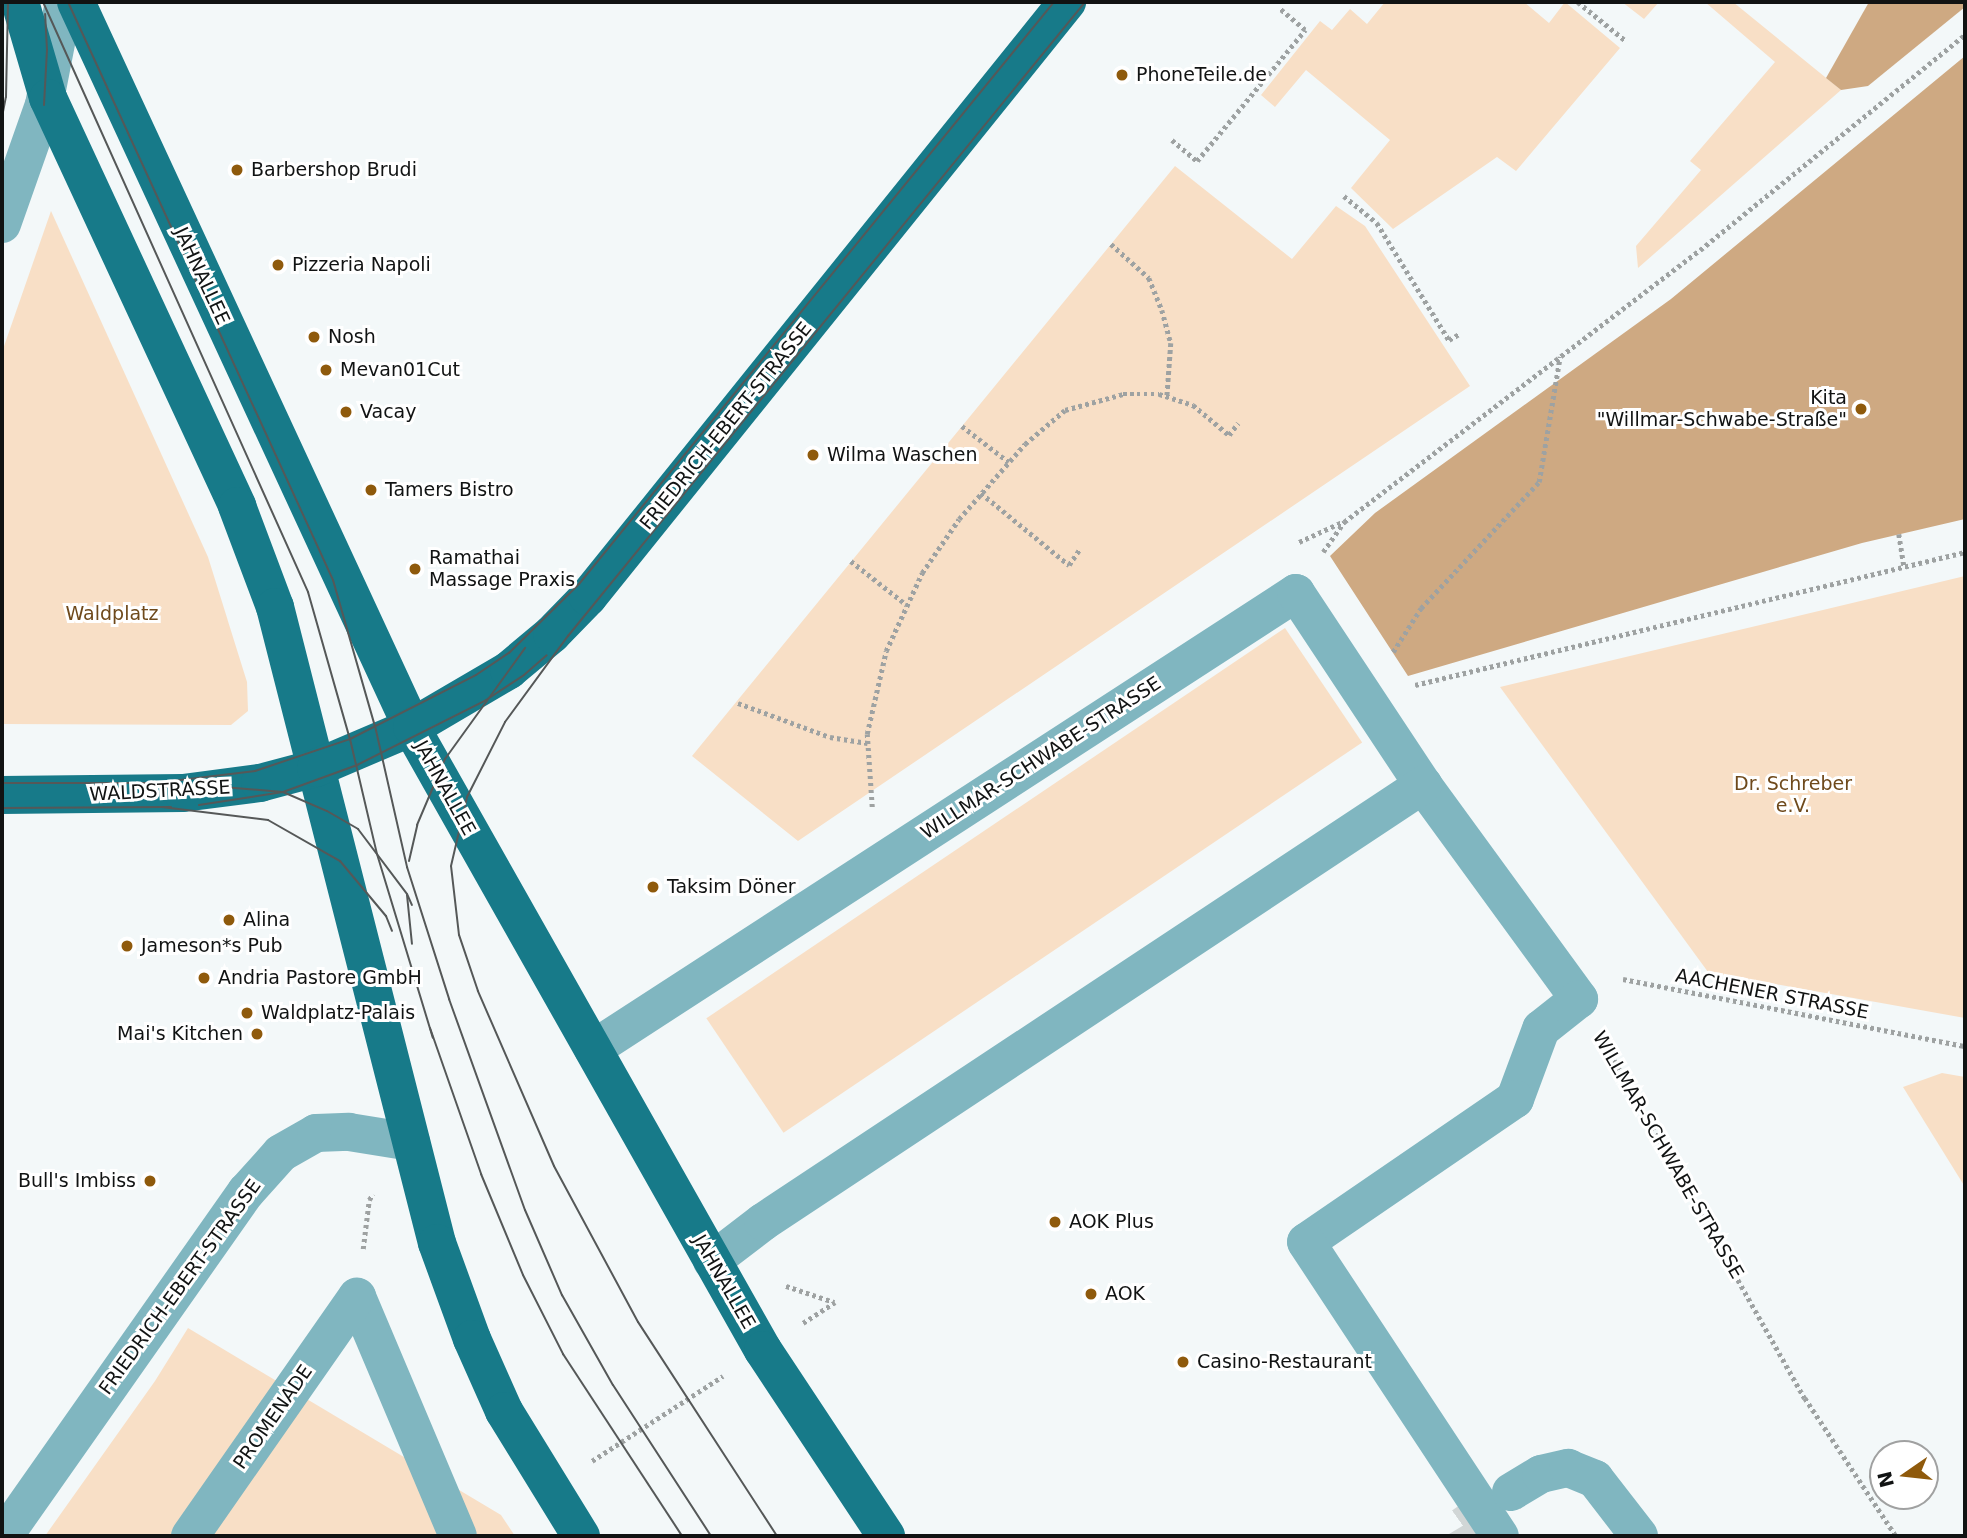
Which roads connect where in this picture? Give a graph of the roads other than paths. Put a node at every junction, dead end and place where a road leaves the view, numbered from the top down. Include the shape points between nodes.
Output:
1 (20, 2) edge
2 (64, 2) edge
3 (76, 2) edge
4 (1067, 2) edge
5 (45, 98) junction
6 (2, 224) edge
7 (412, 727) junction
8 (316, 768) junction
9 (1423, 785) junction
10 (2, 795) edge
11 (593, 1049) junction
12 (411, 1142) junction
13 (712, 1261) junction
14 (1511, 1492) tunnel mouth
15 (4, 1536) edge
16 (190, 1536) edge
17 (458, 1536) edge
18 (581, 1536) edge
19 (886, 1536) edge
20 (1500, 1536) edge
21 (1639, 1536) edge

1 - 5 main road
2 - 5 street
3 - 7 main road, JAHNALLEE
4 - 7 main road, FRIEDRICH-EBERT-STRASSE via 588,597 509,670
5 - 6 street
5 - 8 main road via 237,506 275,607
7 - 8 main road, FRIEDRICH-EBERT-STRASSE
7 - 11 main road, JAHNALLEE
8 - 10 main road, WALDSTRASSE via 218,790
8 - 12 main road
9 - 11 street, WILLMAR-SCHWABE-STRASSE via 1296,593
9 - 13 street via 762,1222
9 - 20 street via 1579,999 1541,1029 1514,1099 1306,1242
11 - 13 main road, JAHNALLEE
12 - 15 street, FRIEDRICH-EBERT-STRASSE via 349,1132 316,1133 281,1153 246,1192
12 - 18 main road via 437,1243 472,1339 504,1411
13 - 19 main road, JAHNALLEE via 763,1350
14 - 21 street via 1541,1474 1568,1468 1595,1479
16 - 17 street, PROMENADE via 357,1297

